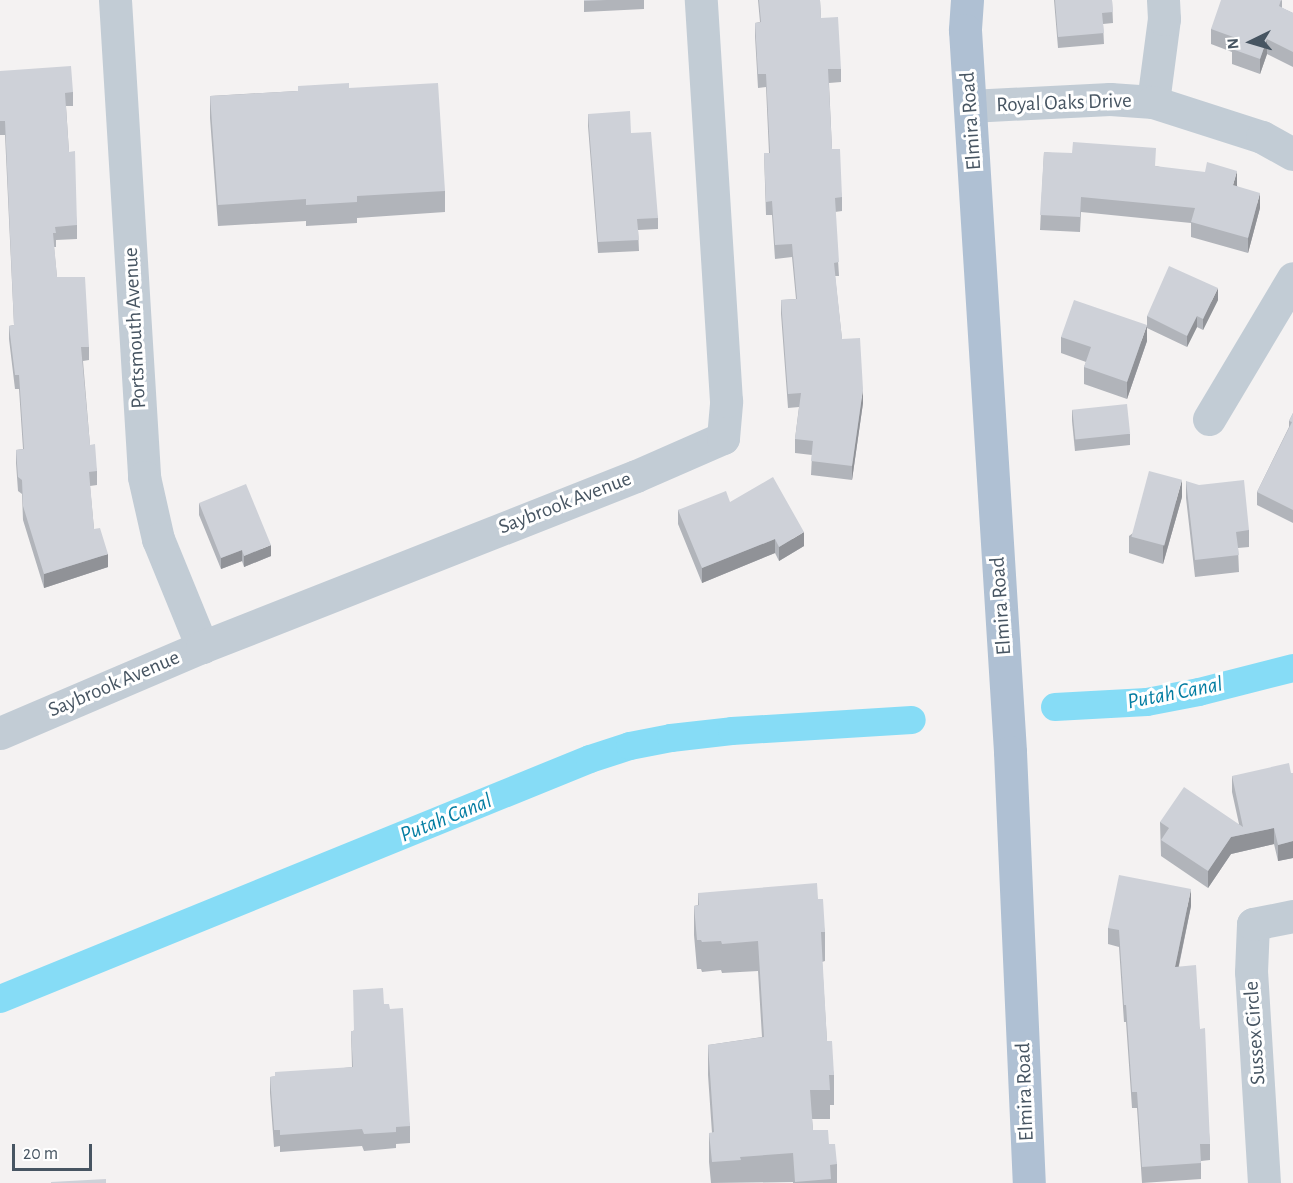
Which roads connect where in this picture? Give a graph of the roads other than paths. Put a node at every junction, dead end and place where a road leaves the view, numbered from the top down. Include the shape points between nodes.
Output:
1 (115, 0) edge
2 (701, 0) edge
3 (1164, 0) edge
4 (962, 10) edge
5 (1153, 102) junction
6 (970, 106) junction
7 (1293, 154) edge
8 (1293, 278) edge
9 (1209, 419) dead end
10 (202, 647) junction
11 (0, 732) edge
12 (1293, 916) edge
13 (1029, 1183) edge
14 (1264, 1183) edge

1 - 10 street, Portsmouth Avenue via 144,477 158,540
2 - 10 street, Saybrook Avenue via 726,401 723,438
3 - 5 street
4 - 6 main road, Elmira Road
5 - 6 street, Royal Oaks Drive via 1110,99
5 - 7 street, Royal Oaks Drive via 1262,137
6 - 13 main road, Elmira Road via 1011,763
8 - 9 street
10 - 11 street, Saybrook Avenue
12 - 14 street, Sussex Circle via 1253,924 1251,972

